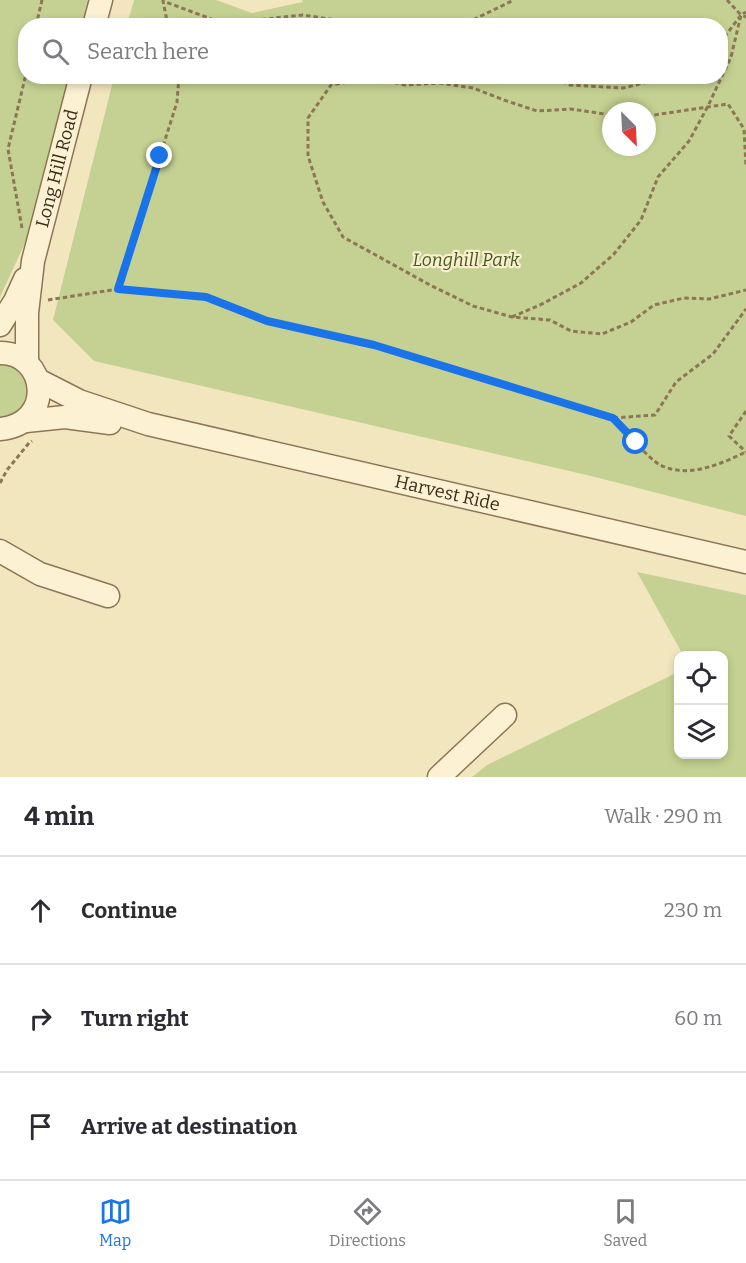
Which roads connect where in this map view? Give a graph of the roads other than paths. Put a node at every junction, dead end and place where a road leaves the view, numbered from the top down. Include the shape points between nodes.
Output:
1 (101, 0) edge
2 (96, 18) edge
3 (79, 84) edge
4 (33, 261) junction
5 (0, 325) edge
6 (0, 352) edge
7 (33, 371) junction
8 (148, 424) junction
9 (14, 433) edge
10 (0, 551) edge
11 (746, 562) edge
12 (108, 596) dead end
13 (505, 715) dead end
14 (439, 777) edge

1 - 2 street
3 - 4 street, Long Hill Road
4 - 5 street, Long Hill Road
4 - 7 street, Long Hill Road via 27,313
6 - 7 street, Harvest Ride via 21,358
7 - 8 street, Harvest Ride via 79,401
7 - 9 street, Long Hill Road via 38,402 32,415
8 - 9 street, Harvest Ride via 65,417
8 - 11 street, Harvest Ride
10 - 12 street via 40,574
13 - 14 street

